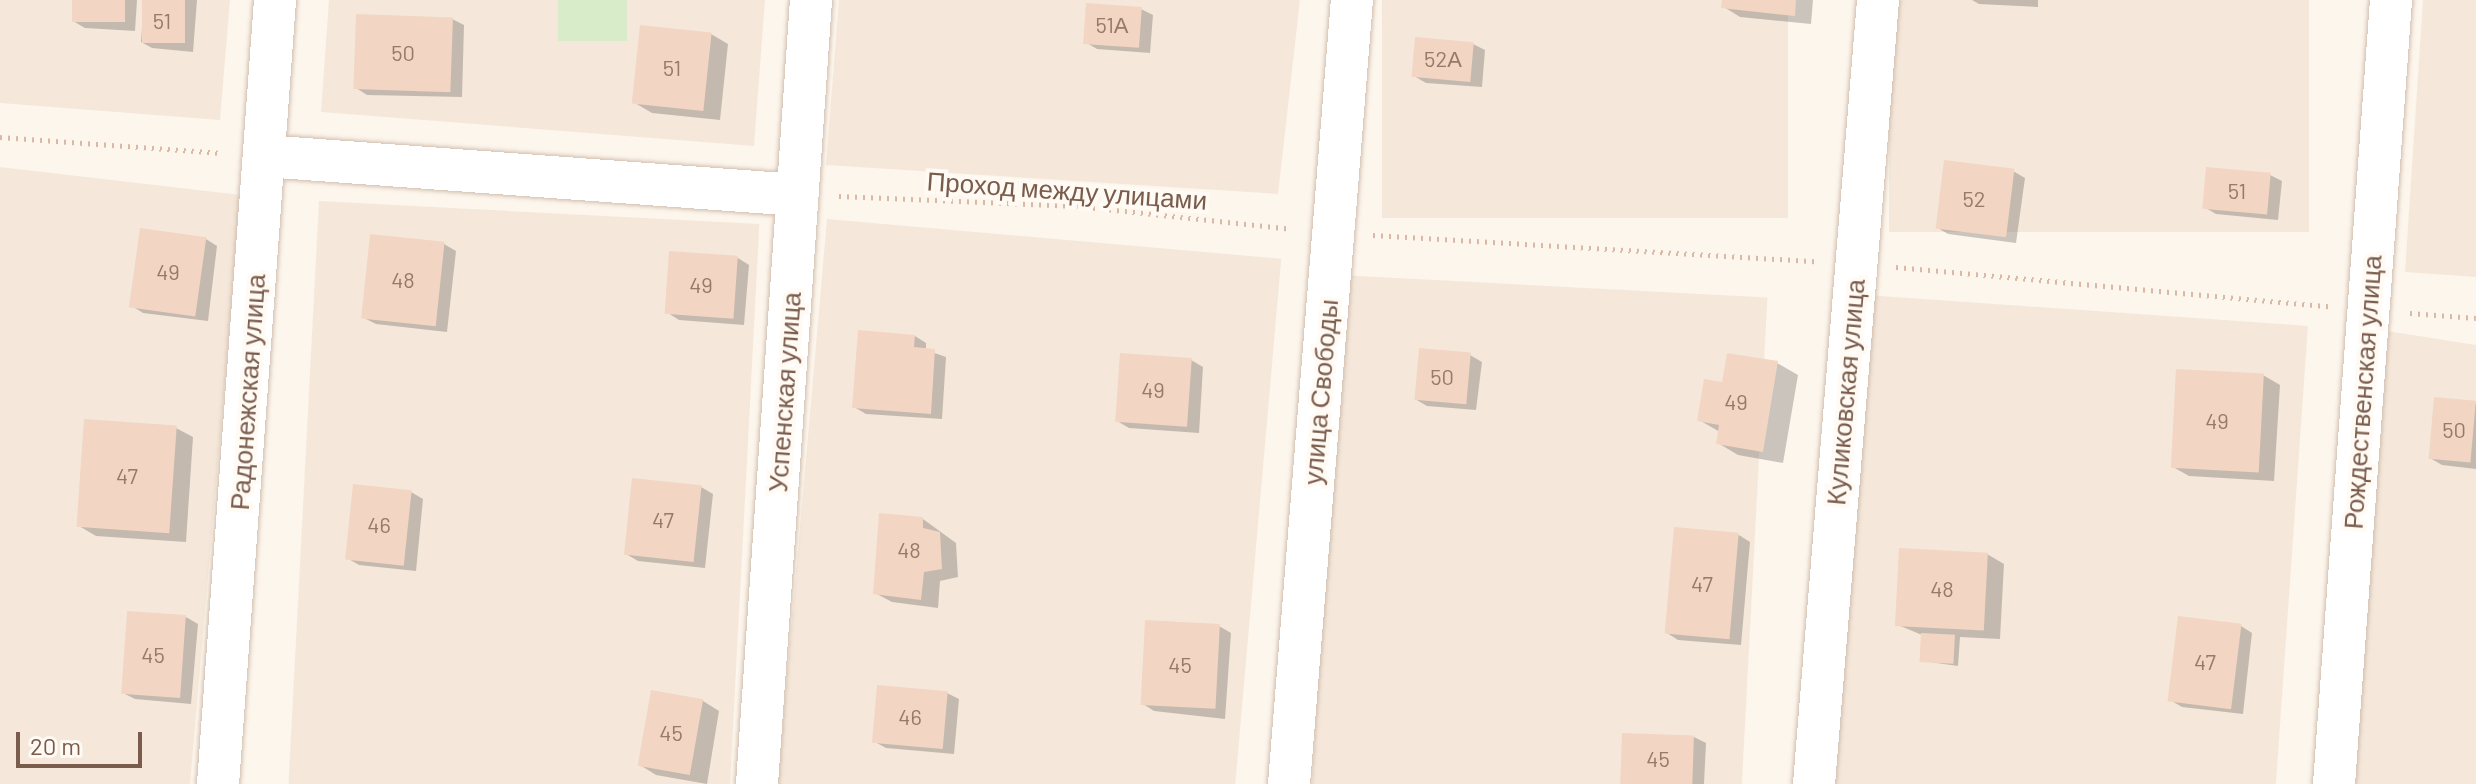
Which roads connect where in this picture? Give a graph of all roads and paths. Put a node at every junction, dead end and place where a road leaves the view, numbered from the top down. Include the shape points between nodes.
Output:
1 (275, 0) edge
2 (811, 0) edge
3 (1352, 0) edge
4 (1878, 0) edge
5 (2391, 0) edge
6 (0, 137) edge
7 (264, 156) junction
8 (798, 195) junction
9 (1333, 233) junction
10 (1855, 263) junction
11 (2368, 310) junction
12 (2476, 318) edge
13 (218, 784) edge
14 (757, 784) edge
15 (1289, 784) edge
16 (1814, 784) edge
17 (2334, 784) edge

1 - 7 street, Радонежская улица
2 - 8 street, Успенская улица
3 - 9 street, улица Свободы
4 - 10 street, Куликовская улица
5 - 11 street, Рождественская улица
6 - 7 path
7 - 8 street
7 - 13 street, Радонежская улица
8 - 9 path, Проход между улицами via 1077,206
8 - 14 street, Успенская улица
9 - 10 path, Проход между улицами
9 - 15 street, улица Свободы
10 - 11 path, Проход между улицами
10 - 16 street, Куликовская улица
11 - 12 path, Проход между улицами
11 - 17 street, Рождественская улица

